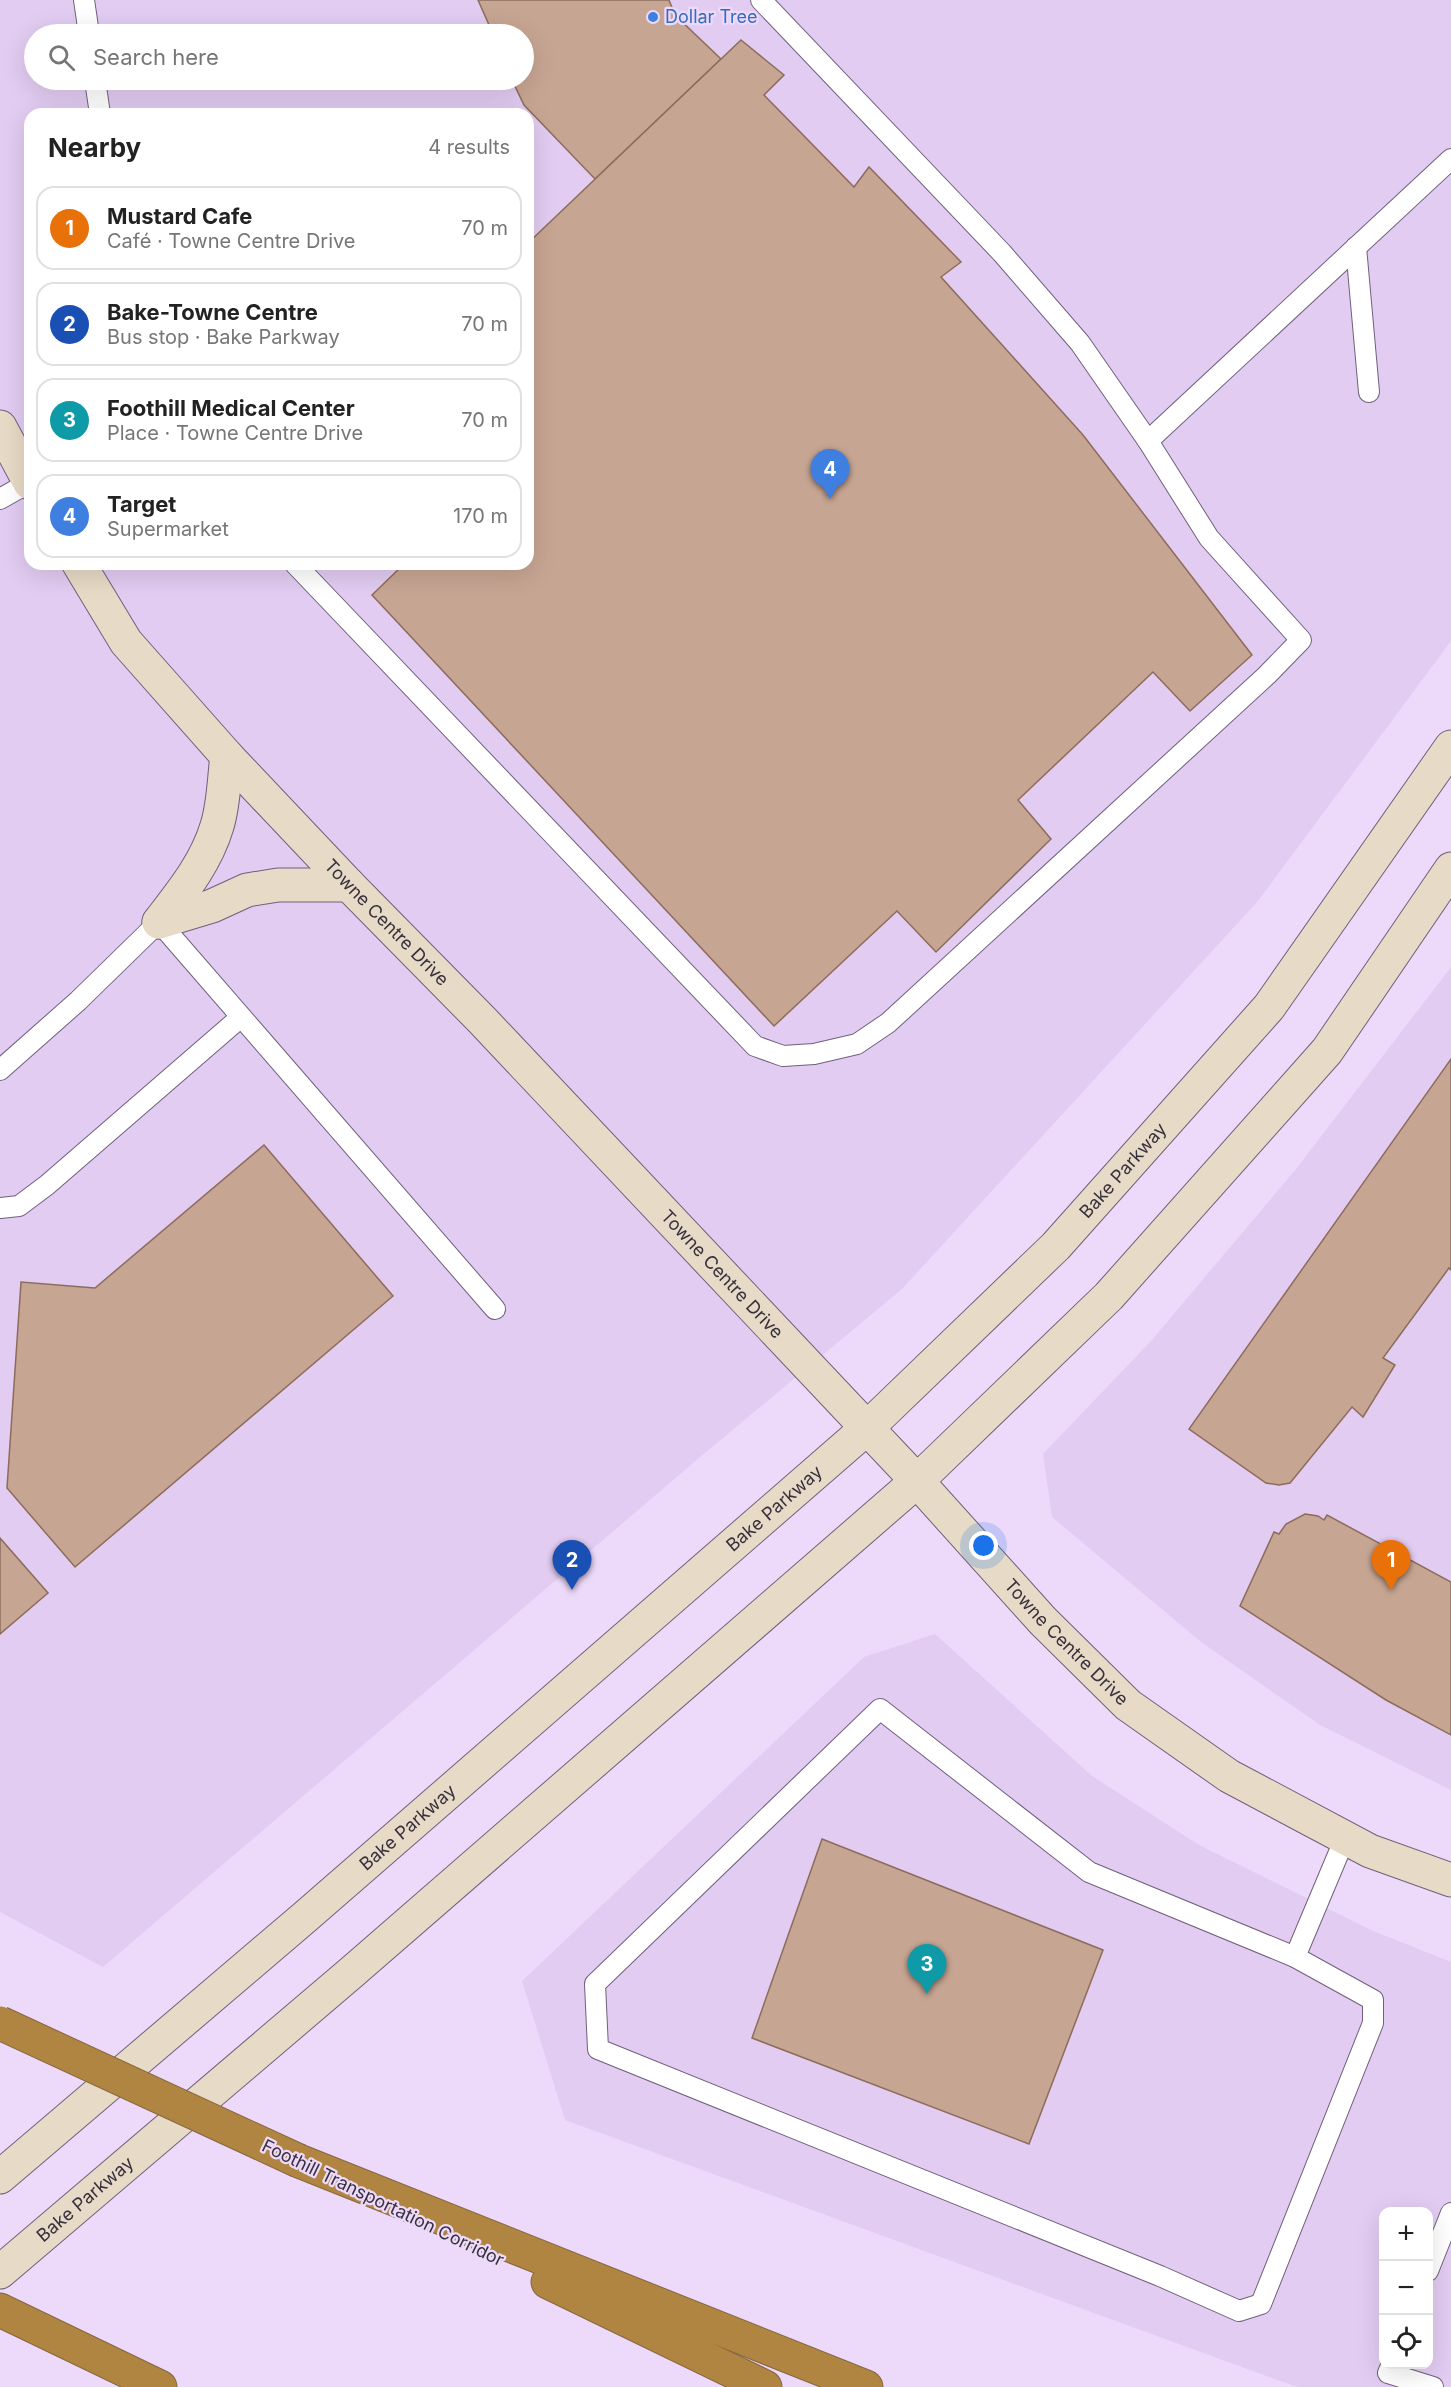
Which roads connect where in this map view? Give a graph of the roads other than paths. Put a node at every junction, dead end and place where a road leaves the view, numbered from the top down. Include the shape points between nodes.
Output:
1 (84, 0) edge
2 (761, 0) edge
3 (88, 24) edge
4 (96, 90) edge
5 (99, 108) edge
6 (1451, 159) edge
7 (1356, 247) junction
8 (1369, 392) dead end
9 (0, 427) edge
10 (1148, 441) junction
11 (24, 472) edge
12 (24, 486) edge
13 (0, 499) edge
14 (83, 570) edge
15 (302, 570) edge
16 (1451, 747) edge
17 (227, 756) junction
18 (1451, 869) edge
19 (349, 885) junction
20 (159, 922) junction
21 (242, 1017) junction
22 (0, 1070) edge
23 (0, 1208) edge
24 (495, 1309) dead end
25 (867, 1428) junction
26 (917, 1480) junction
27 (1345, 1838) junction
28 (1451, 1880) edge
29 (1295, 1957) junction
30 (0, 2023) edge
31 (299, 2161) junction
32 (0, 2177) edge
33 (1451, 2213) edge
34 (1432, 2261) edge
35 (0, 2272) edge
36 (0, 2310) edge
37 (1390, 2369) edge
38 (160, 2387) edge
39 (765, 2387) edge
40 (866, 2387) edge
41 (1433, 2387) edge

1 - 3 lane
2 - 10 lane via 1002,253 1080,343
4 - 5 lane
6 - 7 lane
7 - 8 lane
7 - 10 lane
9 - 11 main road
10 - 15 lane via 1209,538 1301,640 888,1023 857,1044 814,1054 783,1056 755,1046
12 - 13 lane
14 - 17 main road, Towne Centre Drive via 126,642
16 - 25 main road, Bake Parkway via 1269,1007 1056,1246
17 - 19 main road, Towne Centre Drive
17 - 20 main road via 218,824 206,855
18 - 26 main road, Bake Parkway via 1327,1051 1108,1296
19 - 20 main road via 278,885 247,890 212,906
19 - 25 main road, Towne Centre Drive via 481,1019
20 - 21 lane
20 - 22 lane
21 - 23 lane via 47,1185 19,1206
21 - 24 lane
25 - 26 main road, Towne Centre Drive
25 - 32 main road, Bake Parkway via 314,1910
26 - 27 main road, Towne Centre Drive via 1043,1621 1128,1705 1229,1776
26 - 35 main road, Bake Parkway via 352,1972
27 - 28 main road, Towne Centre Drive
27 - 29 lane
29 - 29 lane via 1089,1872 880,1709 595,1984 598,2049 1239,2311 1261,2304 1373,2023 1373,2000
30 - 31 highway, Foothill Transportation Corridor, bridge
31 - 39 highway, Foothill Transportation Corridor
31 - 40 highway
33 - 34 lane
36 - 38 highway
37 - 41 lane via 1388,2373

